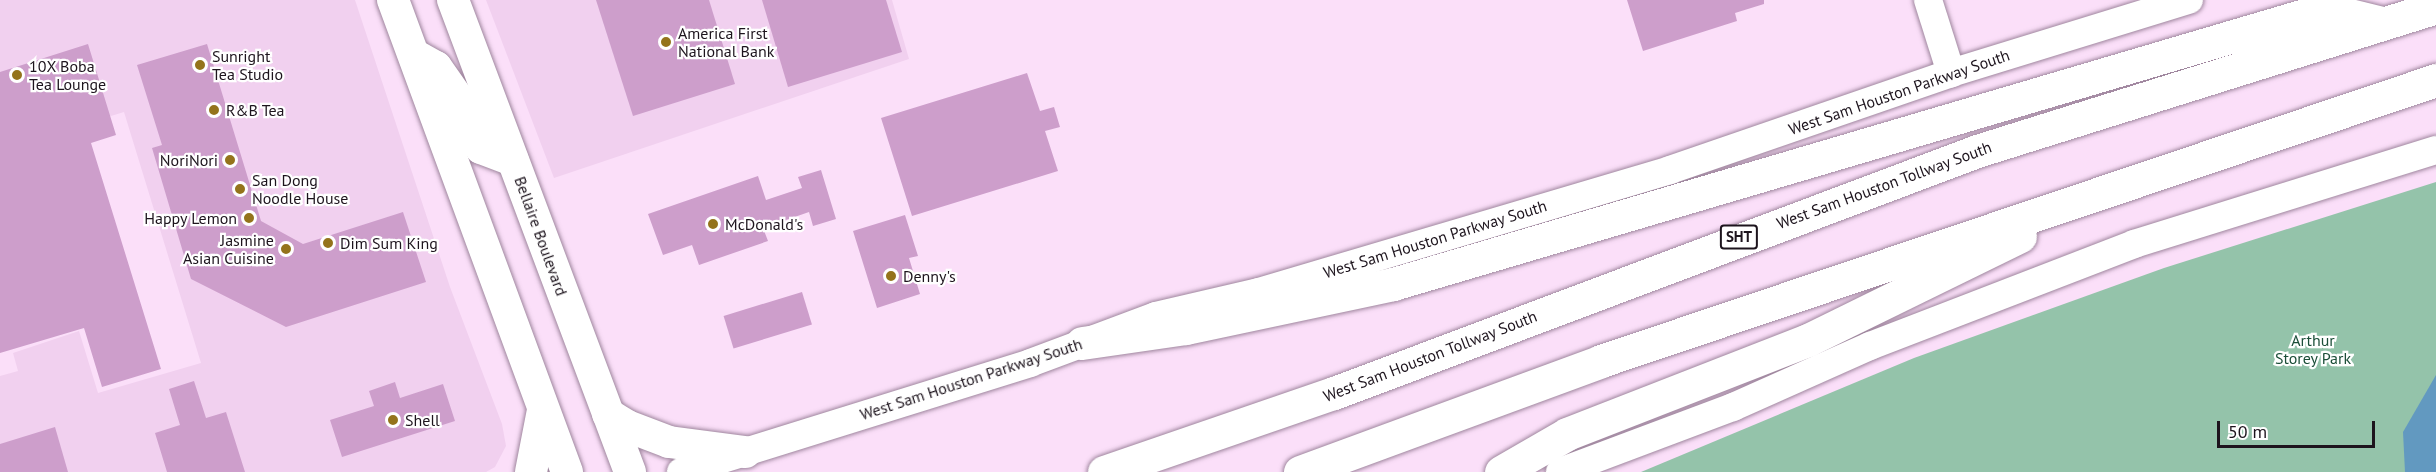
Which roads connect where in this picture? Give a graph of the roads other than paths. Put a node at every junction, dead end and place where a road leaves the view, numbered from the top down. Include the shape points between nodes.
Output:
1 (393, 0) edge
2 (453, 0) edge
3 (1928, 0) edge
4 (2189, 0) edge
5 (2436, 6) edge
6 (2382, 23) junction
7 (413, 54) junction
8 (1951, 73) junction
9 (2436, 80) edge
10 (2436, 150) edge
11 (513, 160) junction
12 (2144, 176) junction
13 (1082, 343) junction
14 (543, 409) junction
15 (608, 414) junction
16 (739, 462) edge
17 (531, 472) edge
18 (567, 472) edge
19 (630, 472) edge
20 (681, 472) edge
21 (1104, 472) edge
22 (1300, 472) edge
23 (1501, 472) edge
24 (1560, 472) edge

1 - 7 main road
2 - 11 main road, Bellaire Boulevard
3 - 8 main road
4 - 8 main road, West Sam Houston Parkway South
5 - 6 highway, West Sam Houston Tollway South / SHT
6 - 13 highway via 2325,9 1393,284 1186,328
6 - 21 highway, West Sam Houston Tollway South / SHT via 2061,123 1870,188 1334,393
7 - 11 main road via 436,67 458,98 481,148
7 - 14 main road
8 - 13 main road, West Sam Houston Parkway South via 1670,170 1259,292 1155,316
9 - 12 highway
10 - 24 main road via 2134,244 1870,346 1733,407
11 - 15 main road, Bellaire Boulevard
12 - 22 highway via 1601,361
12 - 23 highway via 1808,340 1567,434
13 - 16 main road, West Sam Houston Parkway South
14 - 17 main road
14 - 18 main road
15 - 16 main road via 669,442
15 - 19 main road, Bellaire Boulevard
16 - 20 main road, West Sam Houston Parkway South

